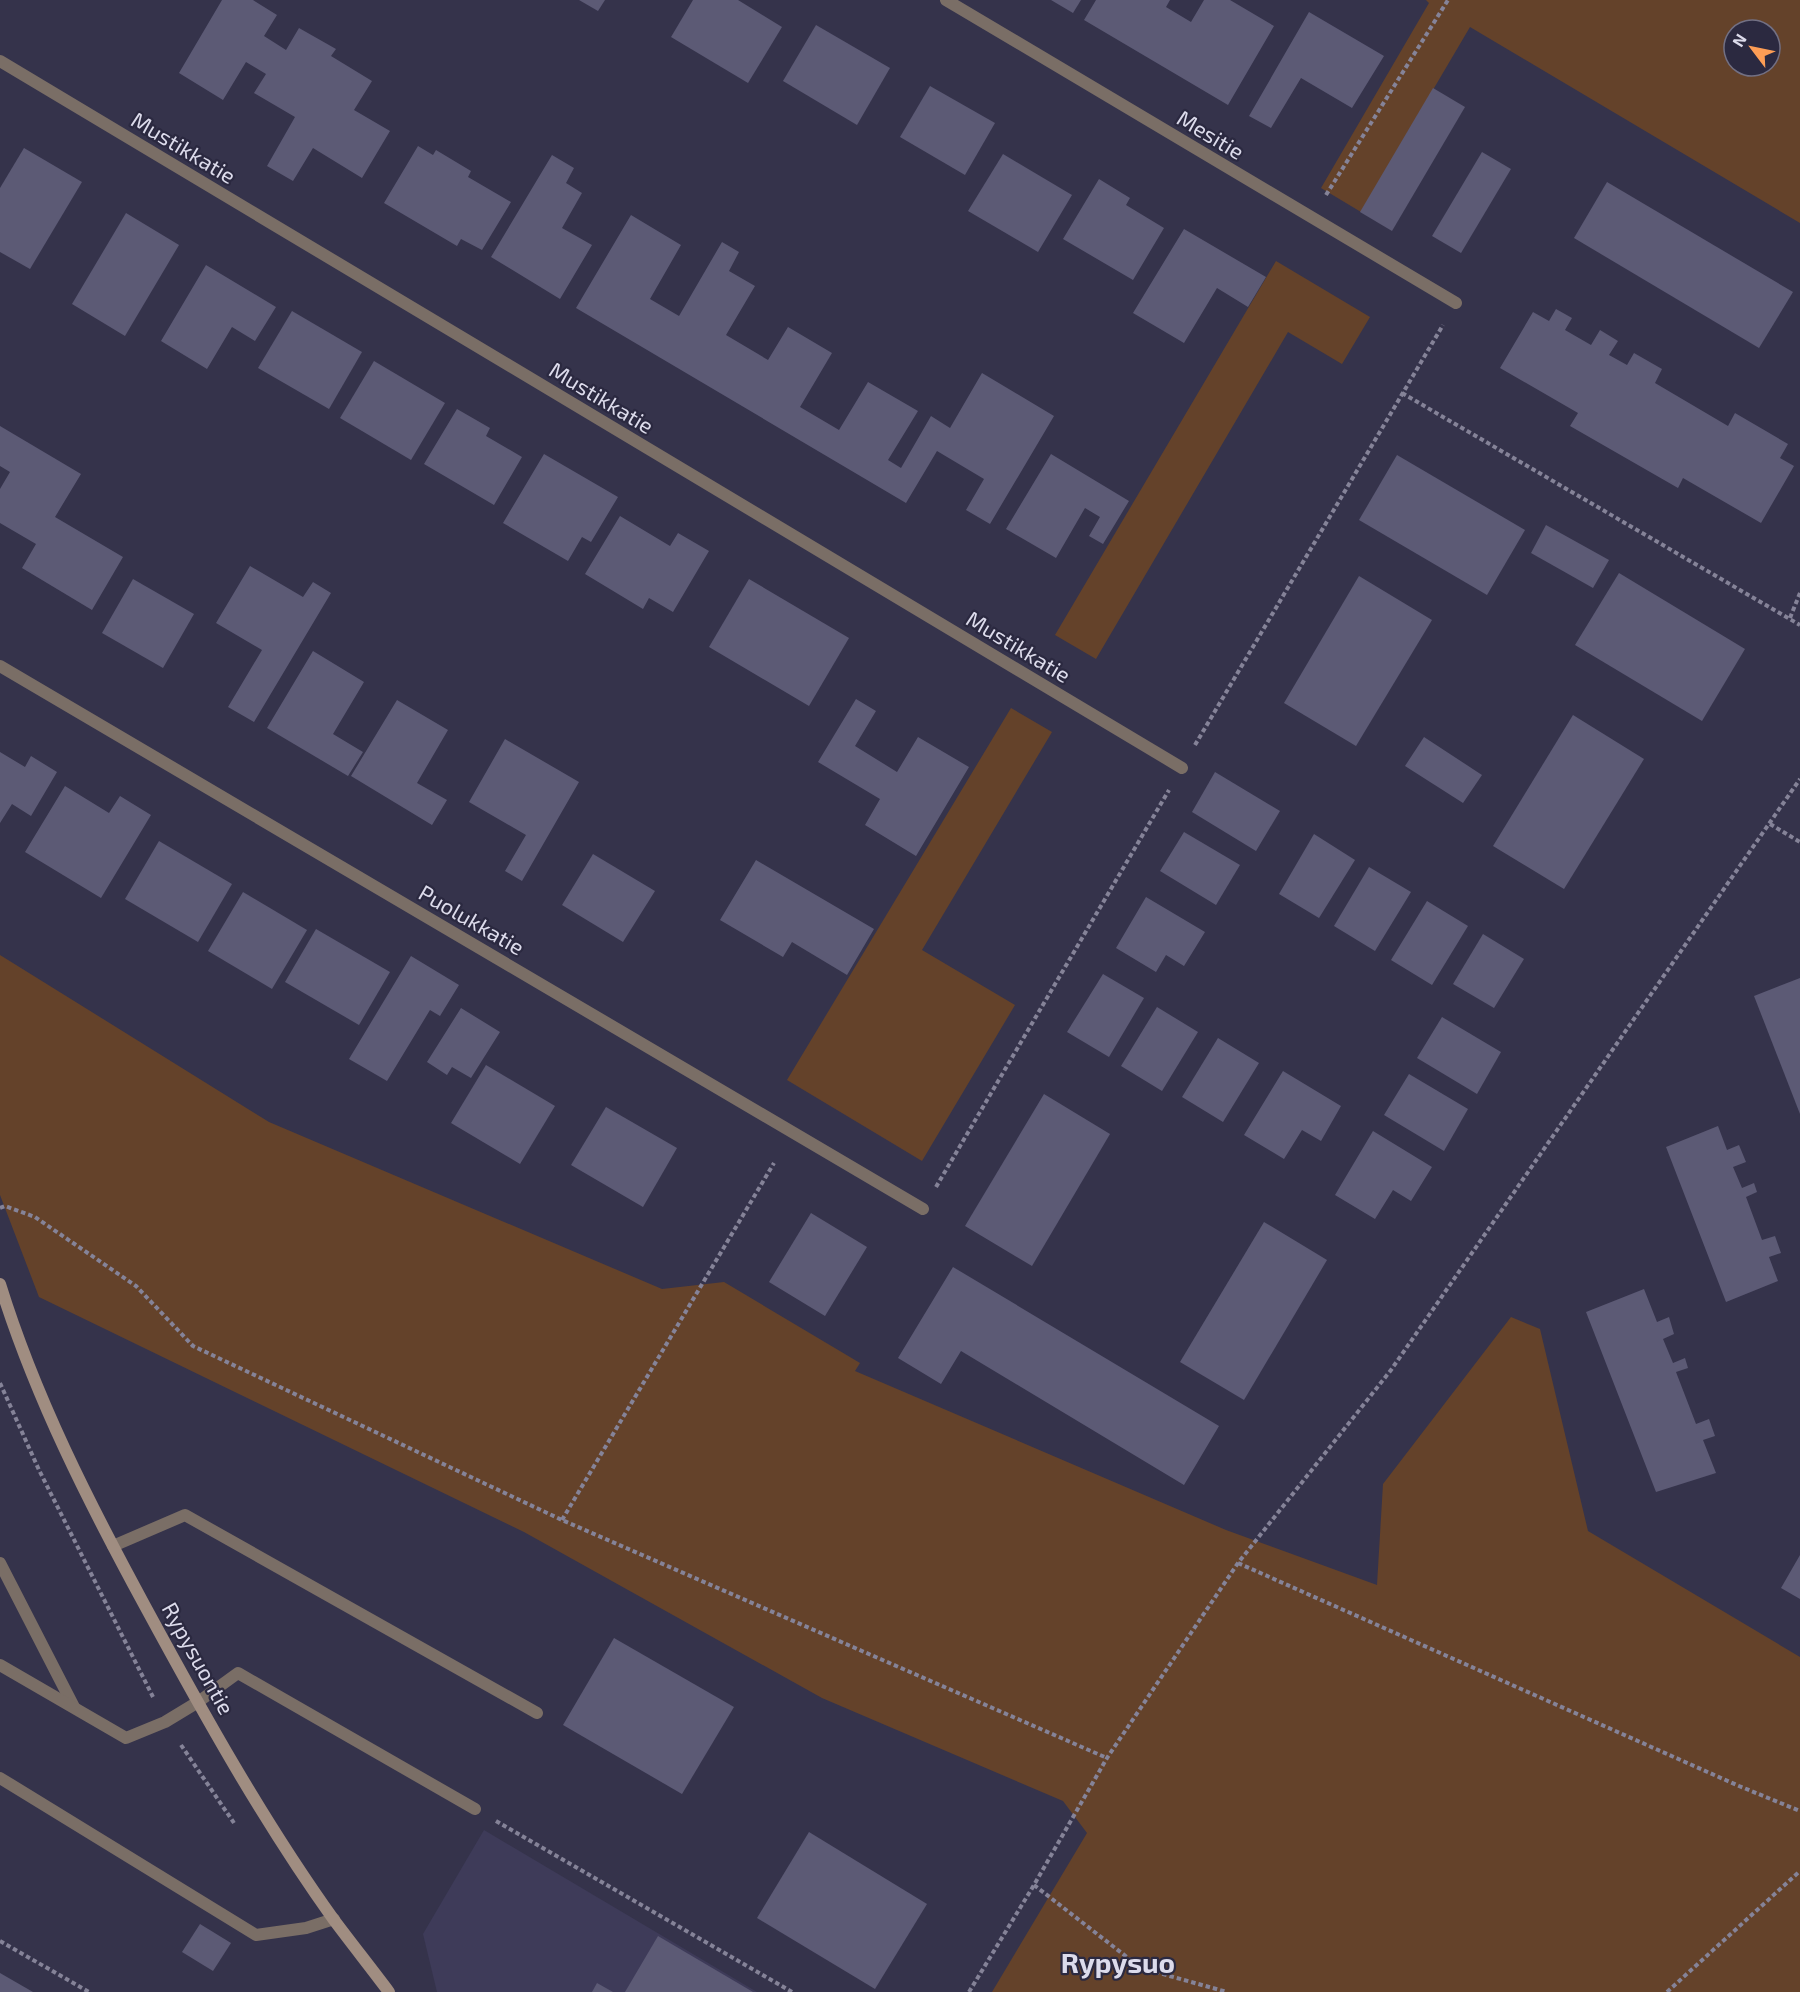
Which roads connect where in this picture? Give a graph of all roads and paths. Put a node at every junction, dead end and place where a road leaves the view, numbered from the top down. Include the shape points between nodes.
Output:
1 (946, 0) edge
2 (1448, 0) edge
3 (0, 62) edge
4 (1311, 218) junction
5 (1456, 303) dead end
6 (1402, 393) dead end
7 (1800, 593) edge
8 (1790, 618) junction
9 (1800, 625) edge
10 (0, 666) edge
11 (1182, 768) dead end
12 (1800, 779) edge
13 (1770, 824) junction
14 (1800, 842) edge
15 (774, 1163) dead end
16 (0, 1208) edge
17 (923, 1209) dead end
18 (0, 1284) edge
19 (0, 1302) edge
20 (12, 1322) junction
21 (562, 1520) junction
22 (113, 1546) junction
23 (0, 1563) edge
24 (1238, 1563) junction
25 (0, 1665) edge
26 (198, 1702) junction
27 (75, 1708) junction
28 (537, 1713) dead end
29 (1107, 1758) junction
30 (0, 1778) edge
31 (475, 1809) joint
32 (1800, 1810) edge
33 (1800, 1871) edge
34 (1034, 1885) junction
35 (334, 1919) junction
36 (0, 1941) edge
37 (89, 1992) edge
38 (389, 1992) edge
39 (792, 1992) edge
40 (969, 1992) edge
41 (1227, 1992) edge
42 (1667, 1992) edge

1 - 4 street, Mesitie
2 - 4 path
3 - 11 street, Mustikkatie
4 - 5 street, Mesitie
6 - 8 path
7 - 8 path
8 - 9 path
10 - 17 street, Puolukkatie
12 - 13 path
13 - 14 path
13 - 24 path via 1391,1370
15 - 21 path
16 - 21 path via 5,1206 35,1217 136,1286 193,1346
18 - 20 street, Rypysuontie
19 - 20 street, Rypysuontie
20 - 22 street, Rypysuontie via 66,1451
21 - 29 path
22 - 26 street, Rypysuontie
22 - 28 street via 185,1515
23 - 27 street
24 - 29 path
24 - 32 path via 1728,1782
25 - 27 street
26 - 27 street via 165,1722 126,1738
26 - 31 street via 238,1673
26 - 35 street, Rypysuontie via 280,1839
29 - 34 path
30 - 35 street via 256,1935 306,1928
31 - 39 path
33 - 42 path
34 - 40 path
34 - 41 path via 1141,1968
35 - 38 street, Rypysuontie
36 - 37 path

